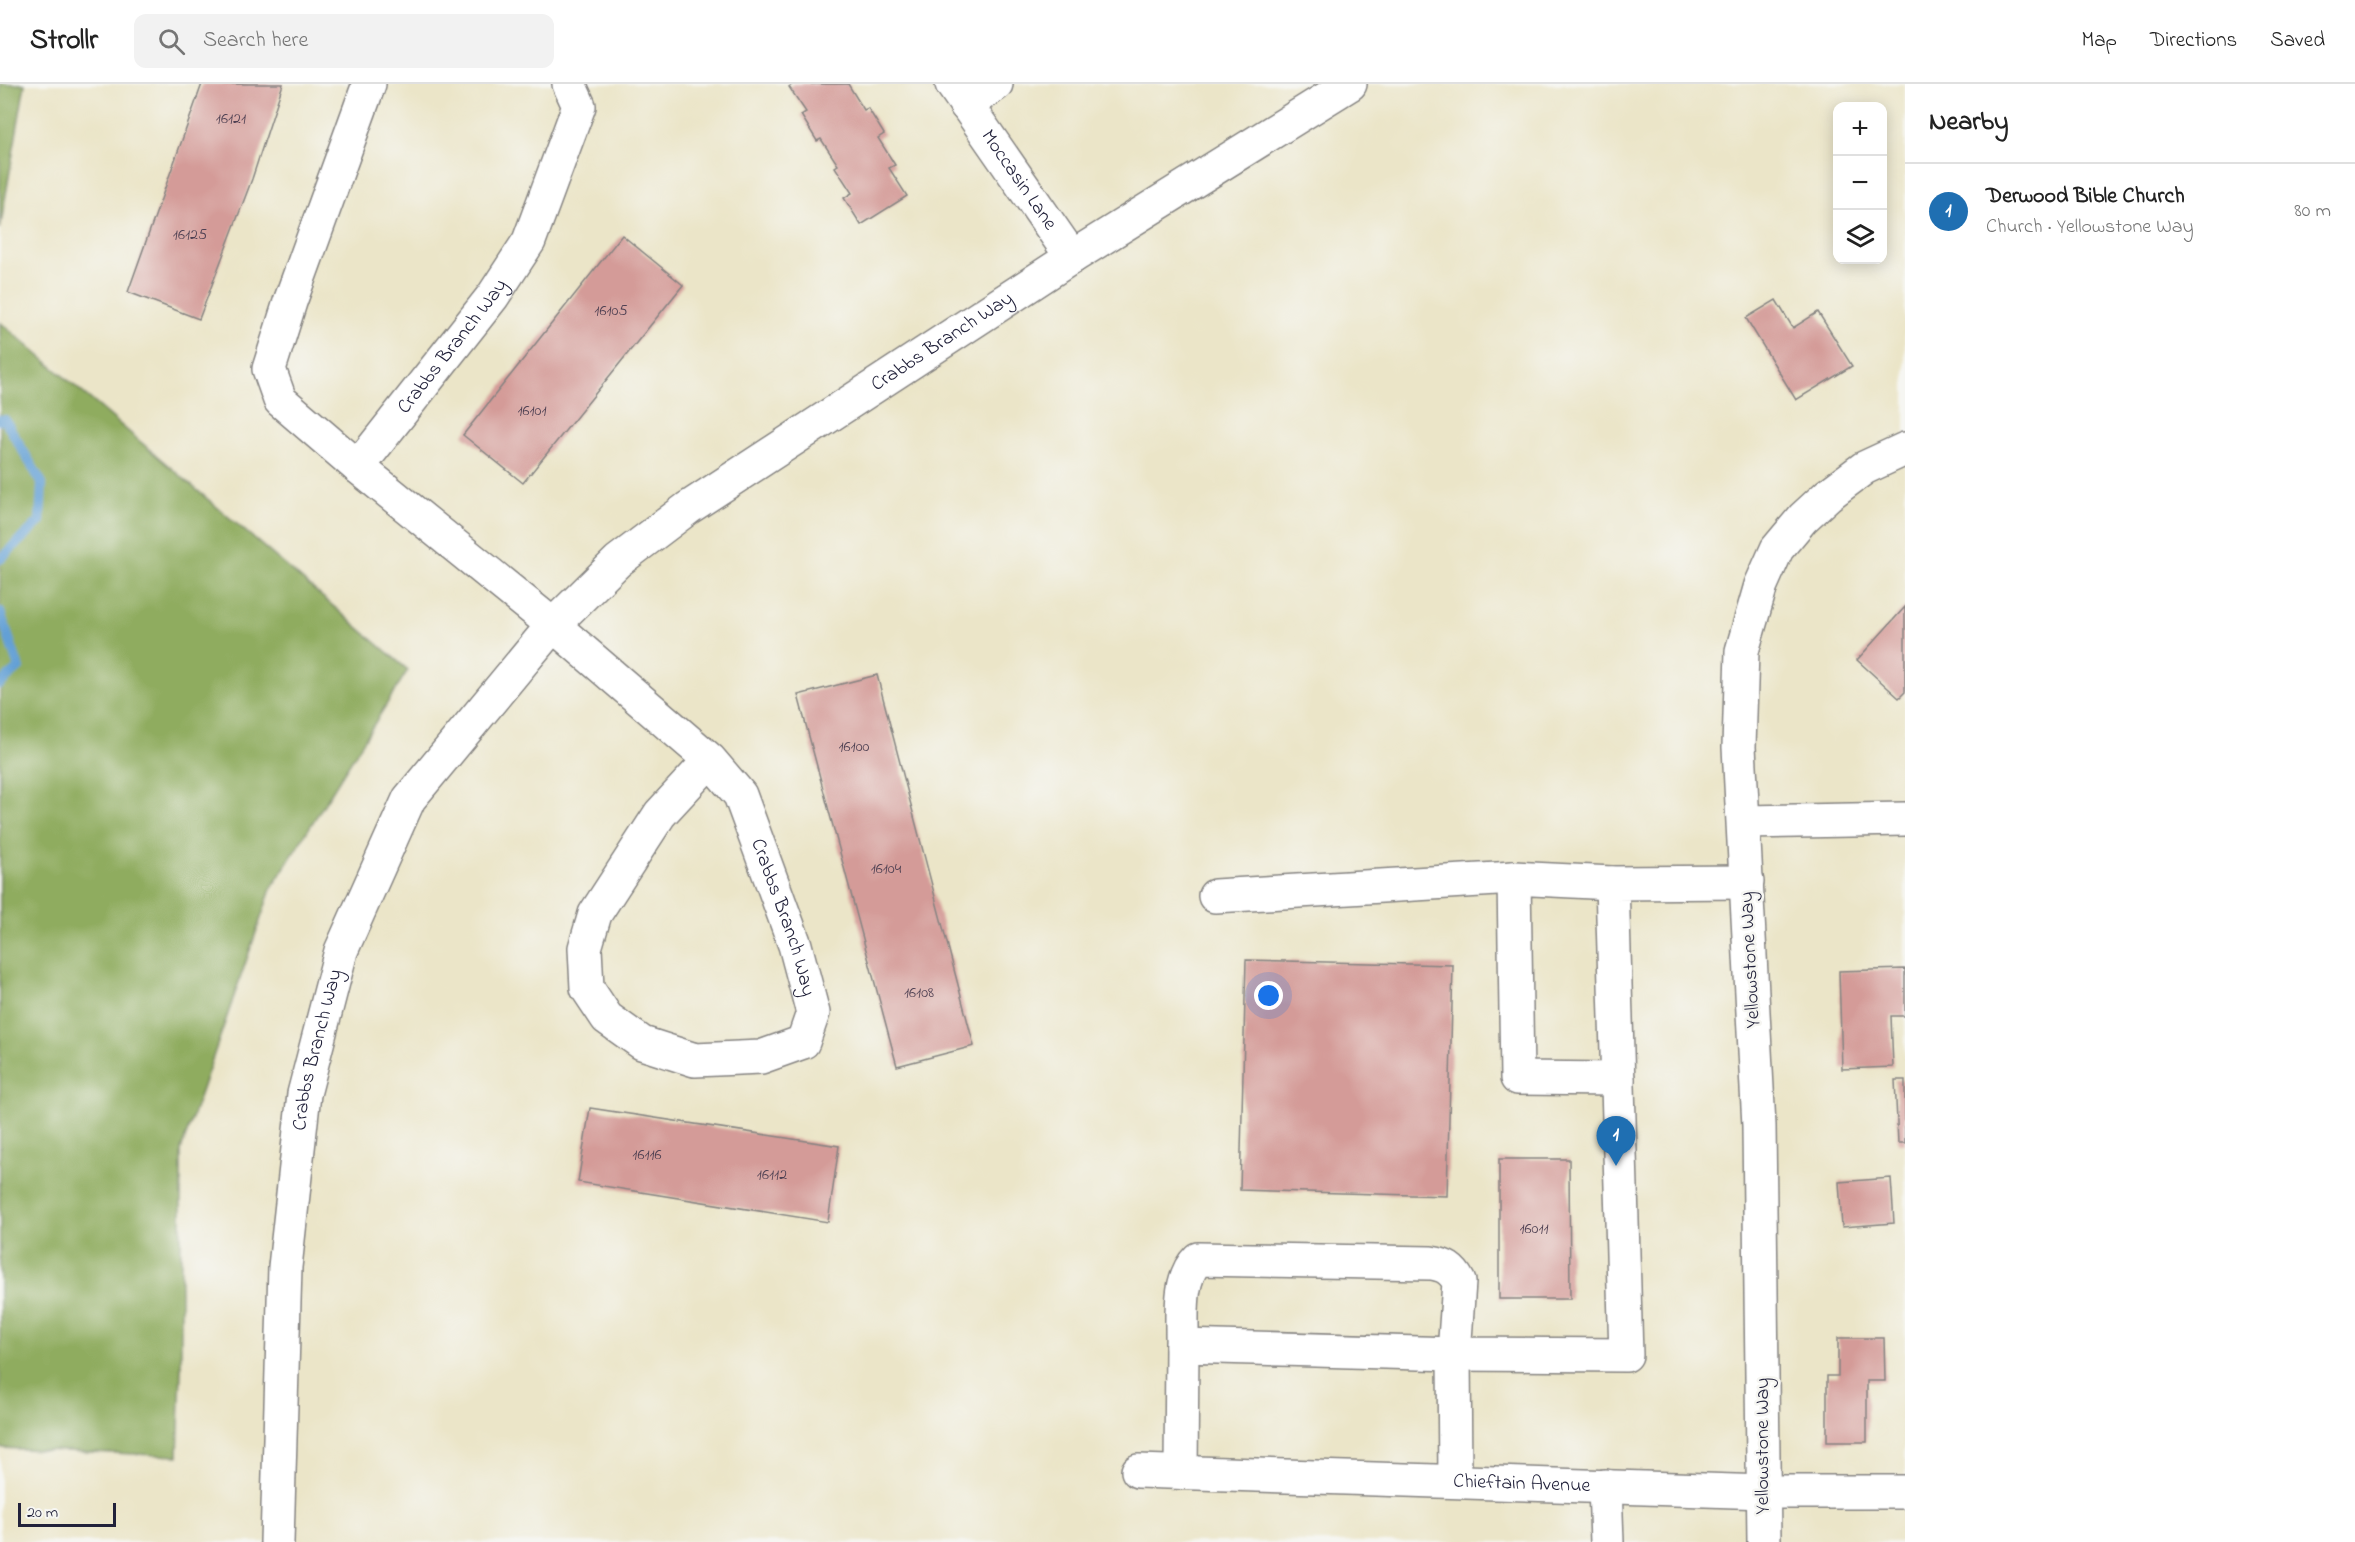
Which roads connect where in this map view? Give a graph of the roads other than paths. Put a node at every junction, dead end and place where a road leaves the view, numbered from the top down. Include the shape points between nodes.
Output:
1 (369, 84) edge
2 (569, 84) edge
3 (996, 84) edge
4 (1350, 84) edge
5 (959, 94) edge
6 (1072, 257) junction
7 (1905, 449) edge
8 (358, 467) junction
9 (553, 625) junction
10 (710, 760) junction
11 (1905, 819) edge
12 (1744, 822) junction
13 (1514, 878) junction
14 (1747, 882) junction
15 (1612, 883) junction
16 (1215, 896) dead end
17 (1618, 1080) junction
18 (1182, 1346) junction
19 (1454, 1354) junction
20 (1138, 1471) dead end
21 (1181, 1472) junction
22 (1455, 1481) junction
23 (1605, 1486) junction
24 (1765, 1492) junction
25 (1905, 1492) edge
26 (277, 1542) edge
27 (1608, 1542) edge
28 (1764, 1542) edge

1 - 8 street, Crabbs Branch Way via 268,369 280,400
2 - 8 street, Crabbs Branch Way via 579,106 529,241 493,296
3 - 5 street, Moccasin Lane
4 - 6 street, Crabbs Branch Way
5 - 6 street, Moccasin Lane
6 - 9 street, Crabbs Branch Way via 688,508 618,561
7 - 12 street, Yellowstone Way via 1864,468 1803,518 1777,549 1761,585 1742,651 1739,747
8 - 9 street, Crabbs Branch Way
9 - 10 street, Crabbs Branch Way
9 - 26 street, Crabbs Branch Way via 409,800 341,951 303,1094 285,1267
10 - 10 street, Crabbs Branch Way via 740,795 795,945 813,1013 803,1042 761,1057 695,1060 642,1043 607,1018 587,988 585,948 595,914 660,814
11 - 12 street
12 - 14 street, Yellowstone Way
13 - 15 street
13 - 16 street
13 - 17 street via 1517,1077
14 - 15 street
14 - 24 street, Yellowstone Way via 1759,1125
15 - 17 street
17 - 19 street via 1626,1355
18 - 19 street
18 - 19 street via 1186,1280 1198,1259 1431,1263 1445,1265 1459,1282
18 - 21 street
19 - 22 street
20 - 21 street, Chieftain Avenue
21 - 22 street, Chieftain Avenue
22 - 23 street, Chieftain Avenue
23 - 24 street, Chieftain Avenue
23 - 27 street
24 - 25 street, Chieftain Avenue
24 - 28 street, Yellowstone Way

